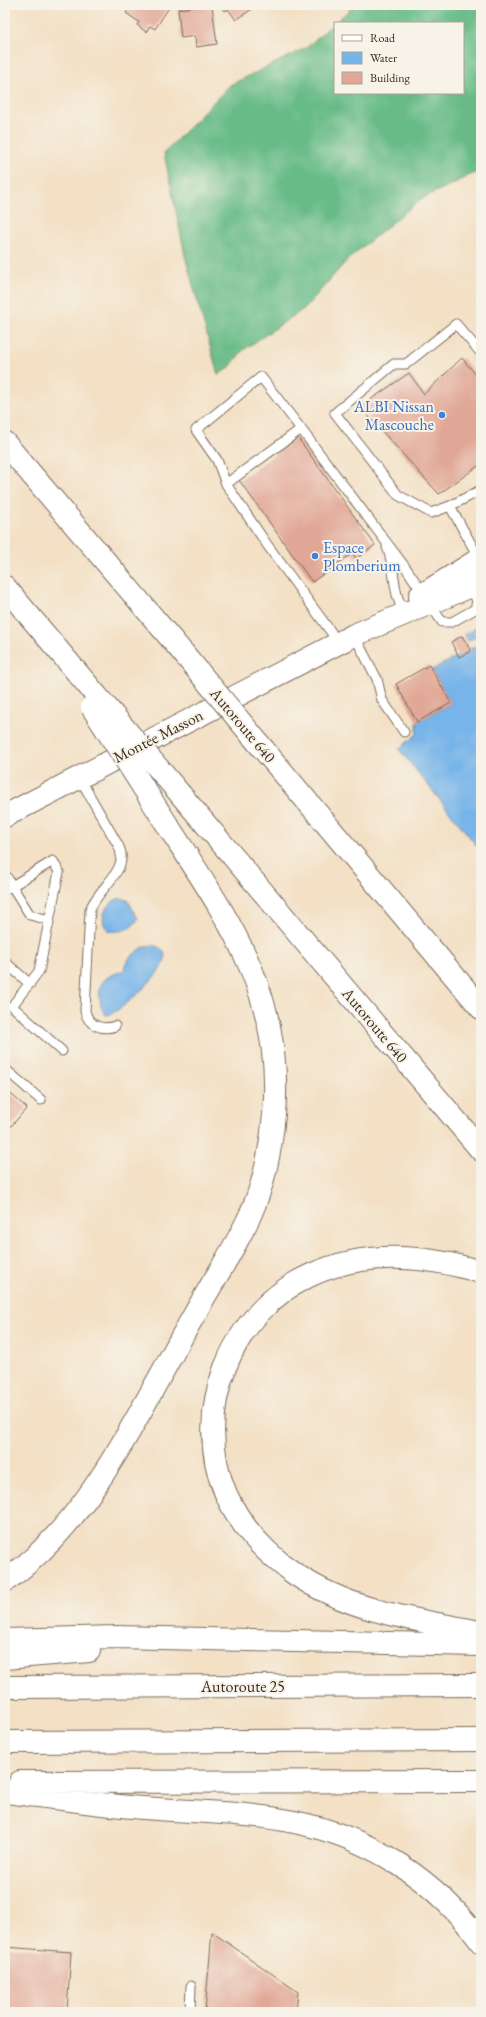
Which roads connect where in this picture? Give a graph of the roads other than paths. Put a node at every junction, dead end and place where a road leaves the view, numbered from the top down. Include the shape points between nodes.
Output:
1 (481, 353) edge
2 (301, 429) junction
3 (5, 443) edge
4 (226, 484) junction
5 (481, 490) edge
6 (450, 506) junction
7 (383, 538) junction
8 (476, 570) edge
9 (5, 587) edge
10 (427, 598) junction
11 (403, 610) junction
12 (346, 639) junction
13 (97, 704) junction
14 (404, 732) dead end
15 (79, 778) junction
16 (5, 816) edge
17 (5, 874) edge
18 (8, 888) edge
19 (49, 920) junction
20 (5, 962) edge
21 (450, 971) junction
22 (30, 984) junction
23 (481, 996) edge
24 (8, 1006) edge
25 (481, 1008) edge
26 (115, 1026) dead end
27 (62, 1051) dead end
28 (5, 1069) edge
29 (41, 1100) dead end
30 (481, 1150) edge
31 (481, 1272) edge
32 (5, 1581) edge
33 (481, 1632) edge
34 (5, 1640) edge
35 (358, 1643) junction
36 (481, 1645) edge
37 (5, 1658) edge
38 (481, 1685) edge
39 (5, 1687) edge
40 (481, 1740) edge
41 (5, 1742) edge
42 (481, 1780) edge
43 (5, 1782) edge
44 (5, 1792) edge
45 (481, 1942) edge
46 (191, 1986) dead end
47 (190, 2012) edge

1 - 6 lane via 456,324 406,364 394,364 334,413 398,495 431,513
2 - 4 lane
2 - 4 lane via 261,377 196,430 217,460
2 - 7 lane
3 - 21 main road, Autoroute 640, bridge
4 - 12 lane via 331,632
5 - 6 lane
6 - 8 lane
7 - 10 lane
7 - 11 lane via 392,564 396,598
8 - 10 main road, Montée Masson
9 - 13 main road via 54,645
10 - 11 main road, Montée Masson
11 - 12 main road, Montée Masson
12 - 14 lane via 377,679 382,700
12 - 15 main road, Montée Masson
13 - 30 main road, Autoroute 640, bridge via 181,795
13 - 32 main road, bridge via 159,812 218,904 241,945 259,985 270,1024 276,1066 275,1107 270,1151 259,1192 242,1232 86,1501 33,1560
15 - 16 main road, Montée Masson
15 - 26 lane via 122,855 120,867 96,896 90,910 85,1011 86,1017 97,1026
17 - 18 lane
18 - 19 lane via 30,915
18 - 19 lane via 53,861 60,872
19 - 22 lane via 39,971
20 - 22 lane
21 - 23 main road
21 - 25 main road, Autoroute 640
22 - 24 lane
24 - 27 lane
28 - 29 lane
31 - 33 main road via 420,1259 377,1258 342,1264 310,1275 282,1291 261,1311 234,1347 221,1378 214,1426 216,1459 226,1492 244,1525 280,1563 309,1583 365,1608
34 - 35 main road via 116,1636
35 - 36 main road
35 - 37 main road via 153,1647
38 - 39 main road, Autoroute 25
40 - 41 main road
42 - 43 main road
44 - 45 main road via 142,1808 253,1816 294,1822 329,1831 374,1850 418,1877 454,1910
46 - 47 lane

